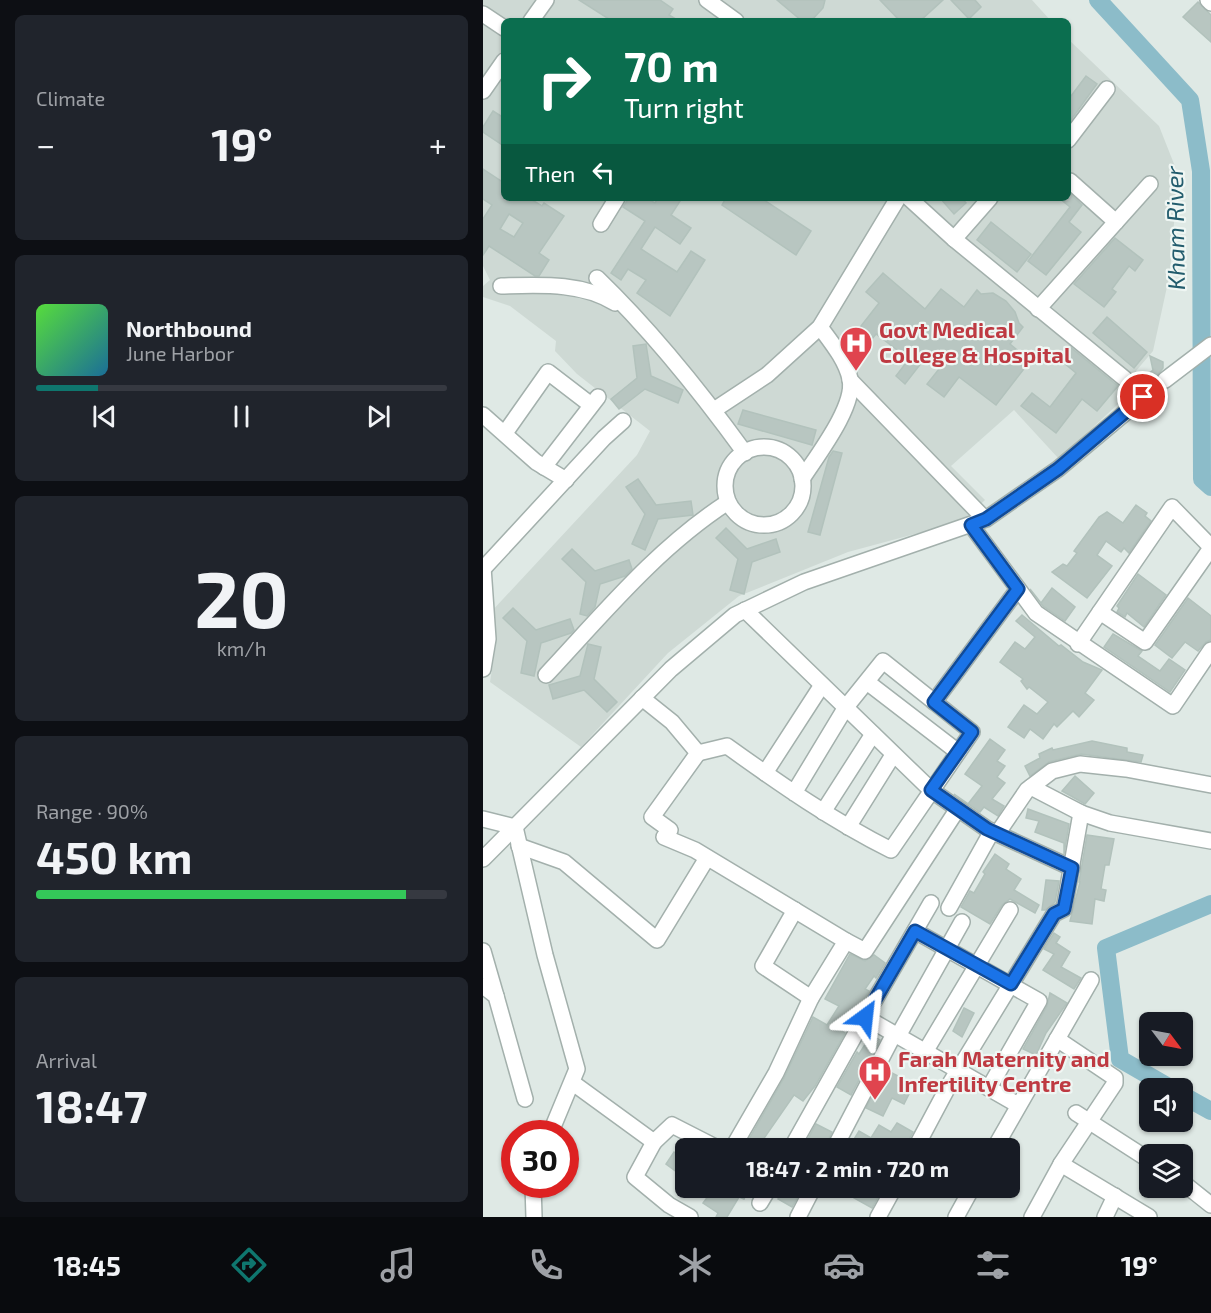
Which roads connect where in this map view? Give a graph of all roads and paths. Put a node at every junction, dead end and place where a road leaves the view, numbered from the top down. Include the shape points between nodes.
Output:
1 (546, 0) edge
2 (707, 0) edge
3 (1208, 0) edge
4 (1211, 3) edge
5 (484, 18) edge
6 (533, 18) edge
7 (730, 18) edge
8 (501, 26) edge
9 (501, 64) edge
10 (1107, 89) dead end
11 (483, 91) edge
12 (1071, 136) edge
13 (1071, 181) dead end
14 (1150, 184) dead end
15 (615, 201) edge
16 (896, 201) edge
17 (912, 201) edge
18 (987, 201) edge
19 (1116, 222) junction
20 (601, 224) dead end
21 (954, 240) junction
22 (597, 278) dead end
23 (501, 286) dead end
24 (1038, 309) junction
25 (633, 314) junction
26 (820, 327) junction
27 (1211, 345) edge
28 (1170, 375) dead end
29 (1125, 379) dead end
30 (851, 380) junction
31 (1150, 392) dead end
32 (714, 410) junction
33 (483, 415) edge
34 (623, 421) dead end
35 (505, 433) junction
36 (745, 453) junction
37 (544, 467) junction
38 (802, 479) junction
39 (566, 480) junction
40 (728, 502) junction
41 (976, 520) junction
42 (1211, 547) edge
43 (483, 567) edge
44 (1018, 589) junction
45 (745, 610) junction
46 (1100, 612) junction
47 (1079, 644) junction
48 (1211, 650) edge
49 (483, 669) edge
50 (546, 675) dead end
51 (867, 682) junction
52 (822, 685) junction
53 (642, 698) junction
54 (934, 702) junction
55 (846, 707) junction
56 (873, 734) junction
57 (958, 752) junction
58 (698, 753) junction
59 (893, 755) junction
60 (765, 772) junction
61 (1211, 785) edge
62 (1031, 787) junction
63 (931, 790) junction
64 (794, 793) junction
65 (957, 810) junction
66 (823, 812) junction
67 (1081, 813) junction
68 (483, 819) edge
69 (515, 827) junction
70 (847, 827) junction
71 (995, 832) junction
72 (1211, 841) edge
73 (519, 846) junction
74 (707, 858) junction
75 (483, 859) edge
76 (1072, 868) junction
77 (931, 903) dead end
78 (949, 908) dead end
79 (795, 910) junction
80 (1010, 910) dead end
81 (962, 922) dead end
82 (915, 931) junction
83 (846, 941) junction
84 (947, 949) junction
85 (483, 951) edge
86 (977, 966) junction
87 (1091, 980) dead end
88 (1011, 984) junction
89 (483, 986) edge
90 (496, 996) junction
91 (811, 998) junction
92 (865, 1017) junction
93 (896, 1035) junction
94 (1057, 1039) junction
95 (925, 1052) junction
96 (959, 1071) junction
97 (573, 1083) junction
98 (989, 1088) junction
99 (525, 1099) dead end
100 (1018, 1105) junction
101 (1076, 1113) dead end
102 (556, 1120) edge
103 (1090, 1122) junction
104 (697, 1138) edge
105 (738, 1138) edge
106 (797, 1138) edge
107 (840, 1138) edge
108 (921, 1138) edge
109 (1000, 1138) edge
110 (654, 1142) junction
111 (1139, 1154) edge
112 (1062, 1164) junction
113 (1193, 1191) edge
114 (1115, 1196) junction
115 (533, 1198) edge
116 (764, 1198) edge
117 (808, 1198) edge
118 (888, 1198) edge
119 (966, 1198) edge
120 (761, 1203) dead end
121 (1211, 1205) edge
122 (534, 1217) edge
123 (690, 1217) edge
124 (798, 1217) edge
125 (878, 1217) edge
126 (956, 1217) edge
127 (1032, 1217) edge
128 (1105, 1217) edge
129 (1149, 1217) edge

1 - 6 street
2 - 7 street
3 - 4 street
5 - 8 street
9 - 11 street
10 - 12 street
13 - 19 street
14 - 19 street
15 - 20 street
16 - 26 street
17 - 21 street
18 - 21 street
19 - 24 street
21 - 24 street
22 - 25 street
23 - 25 street via 545,285 584,290 603,295
24 - 29 street
25 - 32 street
26 - 30 street
26 - 32 street via 767,375
27 - 28 street
30 - 38 street via 845,409
30 - 41 street
31 - 41 street via 1058,469 986,519
32 - 36 street
33 - 35 street
34 - 39 street
35 - 37 street
35 - 37 street via 548,372 594,401
36 - 38 street via 763,447 778,450 791,458
36 - 40 street via 727,472
37 - 39 street
38 - 40 street via 799,501 779,522 749,523
39 - 43 street
40 - 50 street via 695,523 650,564
41 - 44 street
41 - 45 street via 804,582
42 - 46 street via 1145,642
42 - 46 street via 1172,507
43 - 49 street via 488,639
44 - 47 street via 1036,613
44 - 54 street
45 - 52 street
45 - 53 street via 671,669
46 - 47 street
47 - 48 street via 1173,706
51 - 54 street via 883,661
51 - 55 street
51 - 57 street
52 - 55 street
52 - 60 street
53 - 58 street via 672,722
53 - 69 street
54 - 57 street via 972,732
55 - 56 street
55 - 64 street
56 - 59 street
56 - 66 street
57 - 63 street
58 - 60 street via 727,746
58 - 74 street via 652,817 670,830 664,837
59 - 63 street
59 - 70 street
60 - 64 street
61 - 62 street via 1080,764 1052,771
62 - 67 street
62 - 71 street
63 - 65 street
63 - 70 street via 891,850
64 - 66 street
65 - 71 street
65 - 83 street via 865,951
66 - 70 street
67 - 72 street via 1110,823
67 - 76 street
68 - 69 street
69 - 73 street
69 - 75 street
71 - 76 street
71 - 78 street
73 - 74 street via 564,862 657,940
73 - 97 street via 577,1069
74 - 79 street
76 - 88 street via 1064,909 1054,914
77 - 82 street
79 - 83 street
79 - 91 street via 763,966
80 - 86 street
81 - 84 street
82 - 84 street
82 - 92 street
83 - 91 street
84 - 86 street
84 - 93 street
85 - 90 street
86 - 88 street
86 - 95 street
87 - 94 street
88 - 96 street
88 - 98 street via 1039,1003
89 - 90 street
90 - 99 street
91 - 105 street via 776,1073
92 - 93 street
92 - 106 street
93 - 95 street
93 - 107 street
94 - 100 street
94 - 103 street via 1115,1078
95 - 96 street
96 - 98 street
96 - 108 street
97 - 102 street
97 - 110 street
98 - 100 street
100 - 109 street
101 - 103 street
103 - 111 street
103 - 112 street
104 - 110 street via 672,1125
110 - 123 street via 635,1177
112 - 114 street
112 - 127 street
113 - 121 street
114 - 128 street
114 - 129 street
115 - 122 street
116 - 120 street
117 - 124 street
118 - 125 street
119 - 126 street

